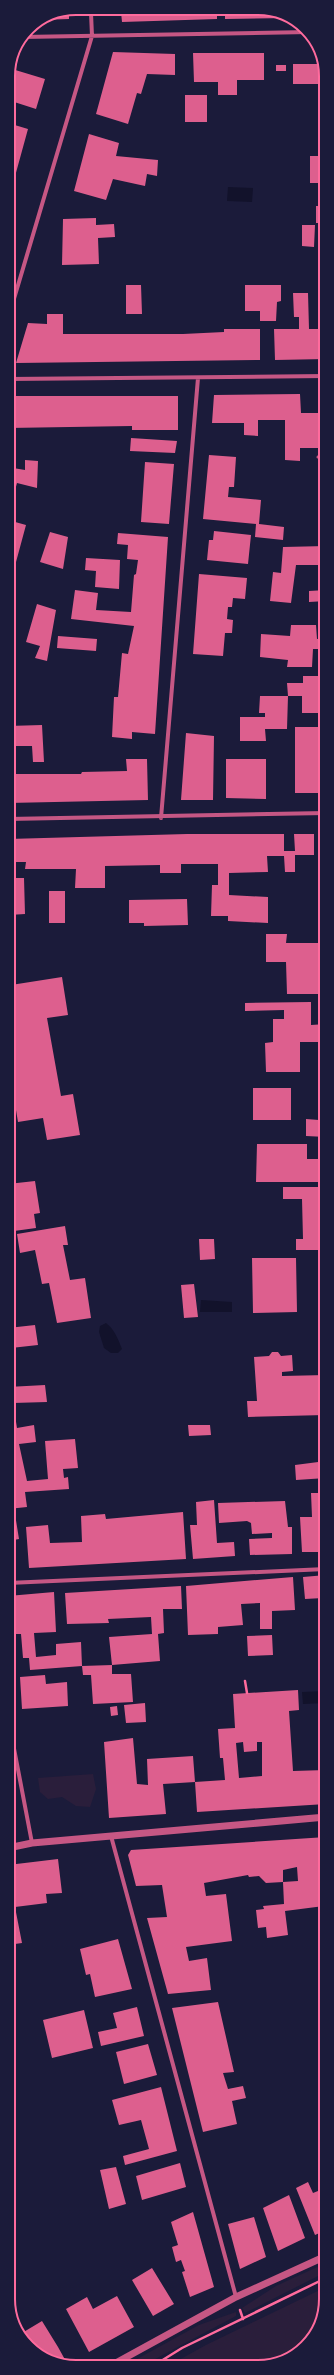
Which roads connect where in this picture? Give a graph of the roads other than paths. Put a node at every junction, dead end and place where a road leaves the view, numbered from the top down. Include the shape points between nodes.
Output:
1 (91, 15) edge
2 (300, 32) edge
3 (92, 36) junction
4 (30, 37) edge
5 (15, 295) edge
6 (319, 376) edge
7 (198, 378) junction
8 (15, 379) edge
9 (319, 813) edge
10 (161, 818) junction
11 (15, 819) edge
12 (319, 1569) edge
13 (15, 1583) edge
14 (15, 1754) edge
15 (319, 1818) edge
16 (111, 1836) junction
17 (32, 1843) junction
18 (15, 1847) edge
19 (319, 2259) edge
20 (236, 2297) junction
21 (121, 2360) edge

1 - 3 street
2 - 3 street
3 - 4 street
3 - 5 street
6 - 7 street
7 - 8 street
7 - 10 street
9 - 10 street
10 - 11 street
12 - 13 street
14 - 17 street
15 - 16 street
16 - 17 street
16 - 20 street
17 - 18 street
19 - 20 street
20 - 21 street

